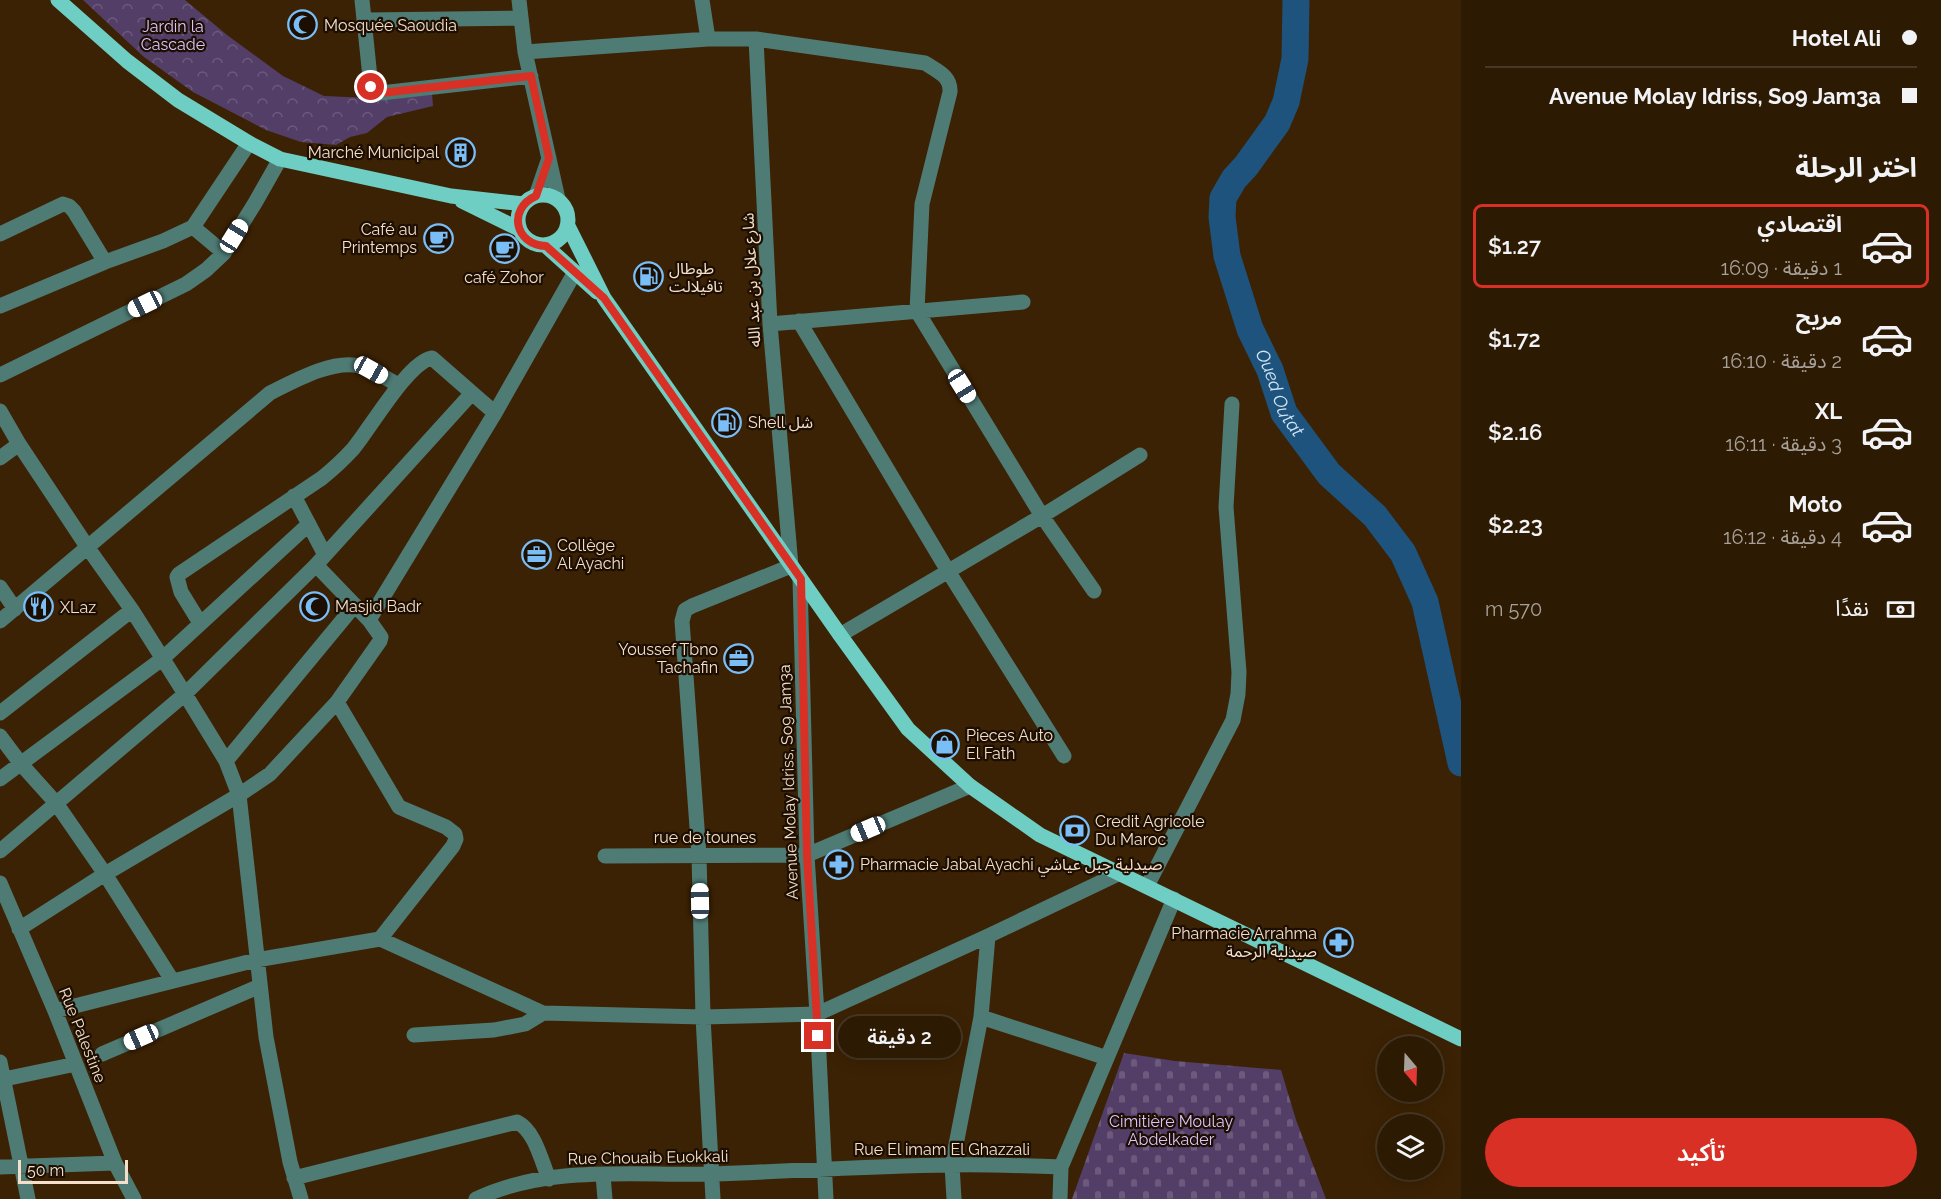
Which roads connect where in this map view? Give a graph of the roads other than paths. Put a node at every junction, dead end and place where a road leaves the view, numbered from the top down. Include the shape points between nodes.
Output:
1 (58, 0) edge
2 (362, 0) edge
3 (519, 0) edge
4 (702, 0) edge
5 (521, 18) junction
6 (365, 20) junction
7 (708, 39) junction
8 (756, 39) junction
9 (525, 52) junction
10 (531, 76) junction
11 (249, 143) junction
12 (549, 158) junction
13 (279, 159) junction
14 (451, 196) junction
15 (558, 199) junction
16 (530, 200) junction
17 (568, 226) junction
18 (193, 227) junction
19 (519, 229) junction
20 (0, 234) edge
21 (546, 246) junction
22 (224, 253) junction
23 (105, 262) junction
24 (575, 272) junction
25 (604, 298) junction
26 (1023, 302) dead end
27 (0, 306) edge
28 (916, 311) junction
29 (798, 321) junction
30 (770, 324) junction
31 (0, 375) edge
32 (398, 385) junction
33 (472, 393) junction
34 (1232, 404) dead end
35 (0, 411) edge
36 (495, 413) junction
37 (19, 444) junction
38 (1140, 455) dead end
39 (0, 458) edge
40 (294, 496) junction
41 (1042, 516) junction
42 (309, 524) junction
43 (88, 548) junction
44 (321, 560) junction
45 (790, 566) junction
46 (948, 571) junction
47 (801, 579) junction
48 (0, 587) edge
49 (1094, 591) dead end
50 (355, 605) junction
51 (15, 609) junction
52 (132, 610) junction
53 (369, 620) junction
54 (0, 621) edge
55 (200, 623) junction
56 (840, 635) junction
57 (162, 659) junction
58 (185, 694) junction
59 (337, 702) junction
60 (0, 713) edge
61 (0, 736) edge
62 (1064, 756) dead end
63 (226, 761) junction
64 (21, 764) junction
65 (0, 779) edge
66 (970, 786) junction
67 (238, 795) junction
68 (56, 803) junction
69 (0, 851) edge
70 (699, 855) junction
71 (807, 855) junction
72 (605, 856) dead end
73 (105, 874) junction
74 (1118, 874) junction
75 (0, 884) edge
76 (1147, 886) junction
77 (1174, 898) junction
78 (19, 929) junction
79 (988, 936) junction
80 (380, 939) junction
81 (256, 960) junction
82 (172, 980) junction
83 (260, 986) junction
84 (56, 1011) junction
85 (543, 1013) junction
86 (818, 1014) junction
87 (703, 1017) junction
88 (981, 1017) junction
89 (414, 1035) dead end
90 (1455, 1036) edge
91 (102, 1054) dead end
92 (1107, 1058) junction
93 (0, 1062) edge
94 (76, 1064) junction
95 (2, 1080) edge
96 (115, 1163) junction
97 (952, 1165) junction
98 (0, 1167) edge
99 (22, 1167) junction
100 (1060, 1167) junction
101 (824, 1169) junction
102 (711, 1174) junction
103 (603, 1175) junction
104 (294, 1178) junction
105 (549, 1179) junction
106 (28, 1199) edge
107 (134, 1199) edge
108 (301, 1199) edge
109 (476, 1199) edge
110 (605, 1199) edge
111 (713, 1199) edge
112 (826, 1199) edge
113 (954, 1199) edge
114 (1060, 1199) edge

1 - 11 main road via 127,61
2 - 6 street
3 - 5 street
4 - 7 street
5 - 6 street
5 - 9 street
6 - 10 street via 371,87 381,93
7 - 8 street
7 - 9 street
8 - 28 street via 925,63 947,78 950,92 922,204
8 - 30 street, شارع علال بن عبد الله
9 - 10 street
10 - 12 street
11 - 13 main road
11 - 18 street
12 - 15 street
12 - 16 street
13 - 14 main road
13 - 22 street
14 - 16 main road
14 - 19 main road
15 - 16 main road via 544,195
15 - 17 main road via 567,211
16 - 19 main road via 519,212
17 - 21 main road via 561,239
17 - 25 main road
18 - 22 street
18 - 23 street
19 - 21 main road via 530,242
20 - 23 street via 63,204 74,211
21 - 24 main road
22 - 31 street via 186,284
23 - 27 street
24 - 25 main road
24 - 36 street
25 - 45 main road
26 - 28 street
28 - 29 street
28 - 41 street
29 - 30 street
29 - 46 street
30 - 45 street, شارع علال بن عبد الله
32 - 33 street via 422,362 432,358
32 - 40 street via 353,449
32 - 43 street via 357,365 340,365 270,393
33 - 36 street
33 - 44 street
34 - 76 street via 1226,507 1238,694 1233,720
35 - 37 street
36 - 53 street
37 - 39 street
37 - 43 street
38 - 41 street
40 - 42 street
40 - 55 street via 177,577 181,592
41 - 46 street
41 - 49 street
42 - 44 street
42 - 55 street
43 - 51 street
43 - 52 street
44 - 50 street
44 - 58 street
45 - 47 main road
45 - 70 street via 685,610 682,621
46 - 56 street
46 - 62 street
47 - 56 main road
47 - 71 street, Avenue Molay Idriss, So9 Jam3a
48 - 51 street
50 - 53 street
50 - 63 street
51 - 54 street
52 - 57 street
52 - 60 street
53 - 59 street via 381,641
55 - 57 street
56 - 66 main road via 908,729
57 - 58 street
57 - 64 street
58 - 63 street
58 - 68 street
59 - 67 street via 270,774
59 - 80 street via 399,807 456,834 453,846
61 - 64 street
63 - 67 street
64 - 65 street
64 - 68 street
66 - 71 street, rue de tounes
66 - 74 main road via 1040,835
67 - 73 street
67 - 81 street
68 - 69 street
68 - 73 street
70 - 71 street, rue de tounes
70 - 72 street, rue de tounes
70 - 87 street
71 - 86 street, Avenue Molay Idriss, So9 Jam3a
73 - 78 street
73 - 82 street
74 - 76 main road
74 - 79 street
75 - 78 street, Rue Palestine
76 - 77 main road
77 - 90 main road
77 - 92 street
78 - 84 street, Rue Palestine
79 - 86 street
79 - 88 street
80 - 81 street
80 - 85 street
81 - 82 street
81 - 83 street
82 - 84 street
83 - 91 street
83 - 104 street
84 - 94 street, Rue Palestine
85 - 87 street
85 - 89 street via 525,1024 494,1030
86 - 87 street
86 - 101 street, Avenue Molay Idriss, So9 Jam3a
87 - 102 street
88 - 92 street
88 - 97 street
92 - 100 street
93 - 95 street
94 - 95 street
94 - 96 street, Rue Palestine
95 - 99 street
96 - 99 street
96 - 107 street, Rue Palestine
97 - 100 street, Rue El imam El Ghazzali
97 - 101 street, Rue El imam El Ghazzali
97 - 113 street
98 - 99 street
99 - 106 street
100 - 114 street
101 - 102 street, Rue Chouaib Euokkali
101 - 112 street, Avenue Molay Idriss, So9 Jam3a
102 - 103 street, Rue Chouaib Euokkali
102 - 111 street
103 - 105 street, Rue Chouaib Euokkali
103 - 110 street
104 - 105 street via 517,1122 525,1126
104 - 108 street
105 - 109 street, Rue Chouaib Euokkali via 525,1182

